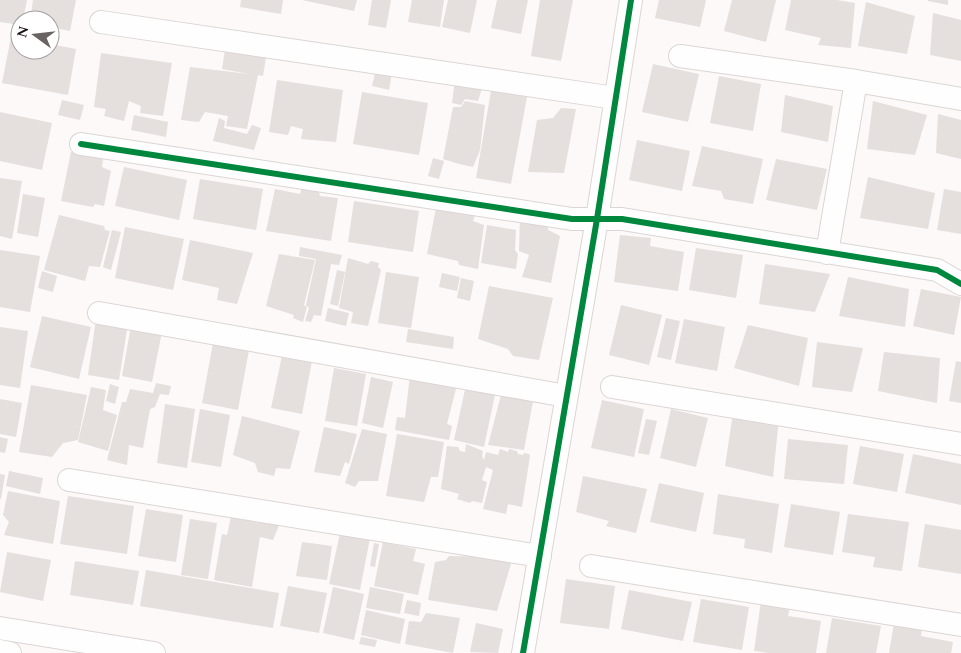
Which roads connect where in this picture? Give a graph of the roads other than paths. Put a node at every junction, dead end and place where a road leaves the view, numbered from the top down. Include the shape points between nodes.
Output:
1 (630, 0) edge
2 (102, 22) dead end
3 (680, 56) dead end
4 (856, 81) junction
5 (615, 98) junction
6 (961, 99) edge
7 (81, 144) dead end
8 (597, 219) junction
9 (827, 252) junction
10 (961, 284) edge
11 (99, 313) dead end
12 (612, 387) dead end
13 (566, 396) junction
14 (961, 444) edge
15 (69, 480) dead end
16 (540, 556) junction
17 (592, 566) dead end
18 (961, 625) edge
19 (0, 628) edge
20 (0, 651) edge
21 (10, 653) edge
22 (154, 653) edge
23 (524, 653) edge

1 - 5 street
2 - 5 street
3 - 4 street
4 - 6 street
4 - 9 street
5 - 8 street
7 - 8 street via 572,219
8 - 9 street via 622,219
8 - 13 street
9 - 10 street via 937,270
11 - 13 street
12 - 14 street
13 - 16 street
15 - 16 street
16 - 23 street
17 - 18 street
19 - 22 street
20 - 21 street

